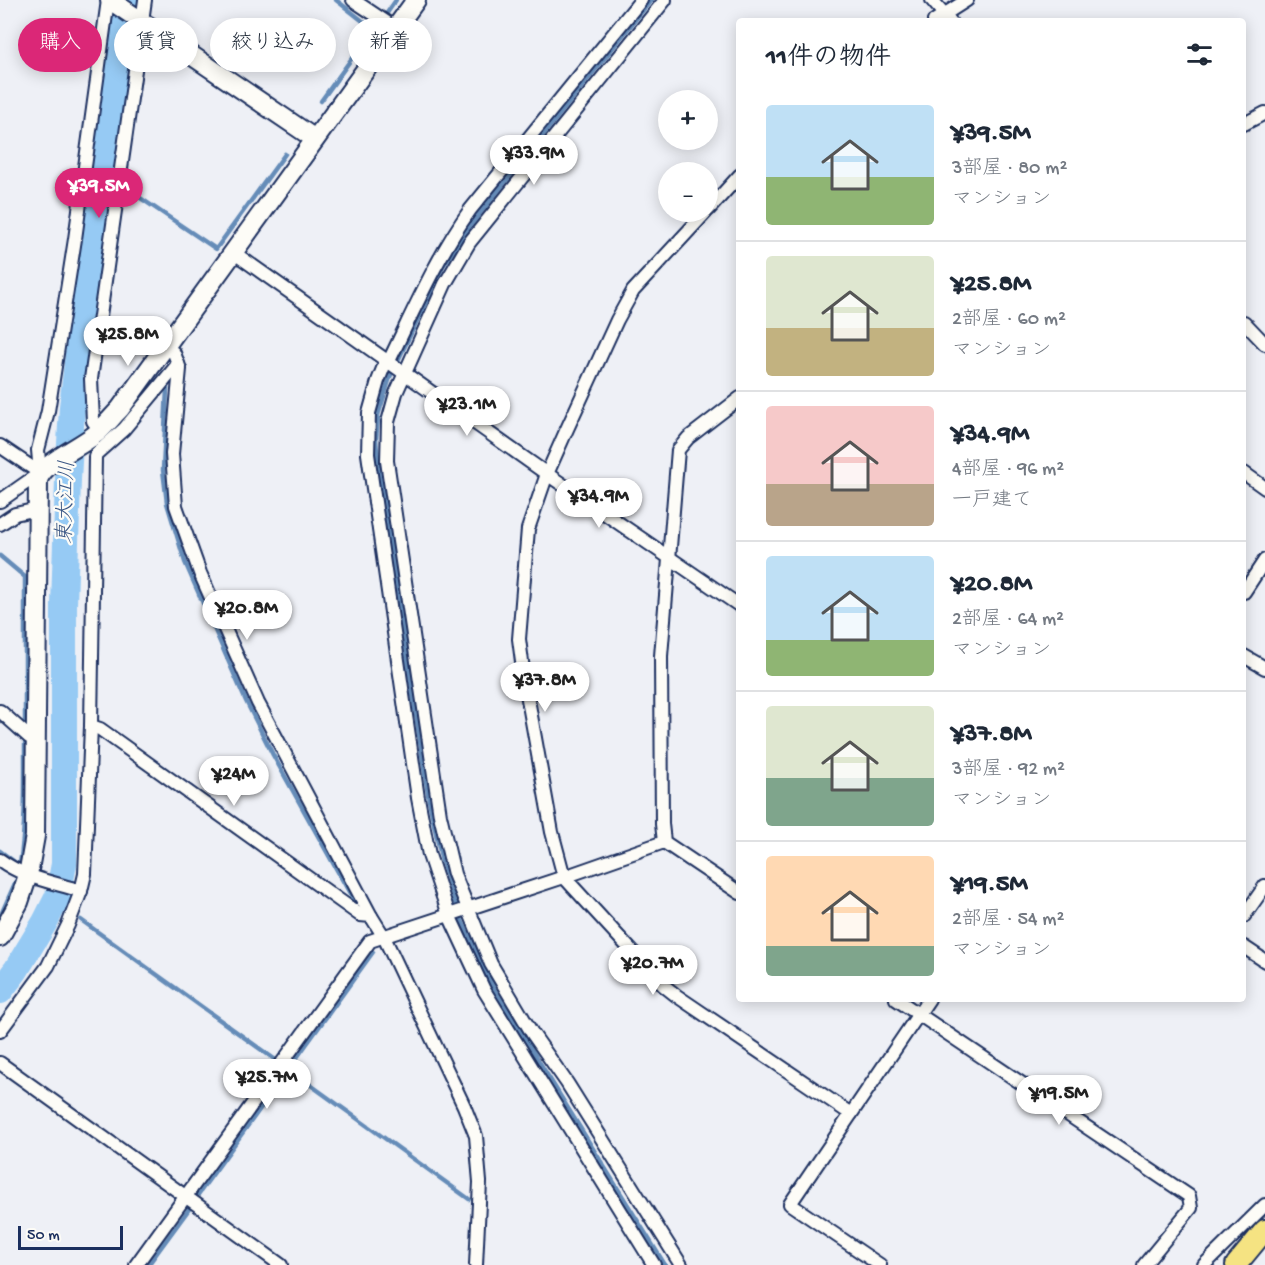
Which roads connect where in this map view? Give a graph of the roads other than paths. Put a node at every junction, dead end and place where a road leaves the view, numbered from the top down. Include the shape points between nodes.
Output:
1 (146, 0) edge
2 (353, 0) edge
3 (416, 0) edge
4 (641, 0) edge
5 (665, 0) edge
6 (932, 0) edge
7 (967, 0) edge
8 (111, 1) edge
9 (136, 18) edge
10 (142, 18) edge
11 (380, 18) edge
12 (402, 18) edge
13 (941, 18) edge
14 (943, 18) edge
15 (198, 60) edge
16 (134, 72) edge
17 (363, 72) edge
18 (1265, 113) edge
19 (1246, 123) edge
20 (315, 139) junction
21 (736, 179) edge
22 (718, 199) edge
23 (697, 222) edge
24 (233, 252) junction
25 (1246, 324) edge
26 (1265, 344) edge
27 (165, 346) junction
28 (388, 363) junction
29 (178, 364) junction
30 (403, 373) junction
31 (736, 401) edge
32 (97, 433) junction
33 (0, 446) edge
34 (45, 469) junction
35 (547, 474) junction
36 (1246, 474) edge
37 (1265, 488) edge
38 (0, 501) edge
39 (38, 509) junction
40 (0, 524) edge
41 (668, 558) junction
42 (1265, 560) edge
43 (1246, 589) edge
44 (736, 603) edge
45 (1246, 657) edge
46 (1265, 668) edge
47 (0, 711) edge
48 (91, 726) junction
49 (36, 739) junction
50 (664, 842) junction
51 (0, 860) edge
52 (33, 877) junction
53 (564, 877) junction
54 (1265, 885) edge
55 (78, 890) junction
56 (736, 890) edge
57 (458, 912) junction
58 (1246, 913) edge
59 (371, 916) junction
60 (0, 937) edge
61 (384, 937) junction
62 (1246, 948) edge
63 (1265, 961) edge
64 (900, 1002) edge
65 (927, 1002) edge
66 (918, 1014) junction
67 (0, 1031) edge
68 (0, 1063) edge
69 (851, 1114) junction
70 (185, 1197) junction
71 (1265, 1205) edge
72 (1265, 1230) edge
73 (136, 1265) edge
74 (281, 1265) edge
75 (476, 1265) edge
76 (654, 1265) edge
77 (681, 1265) edge
78 (880, 1265) edge
79 (1144, 1265) edge
80 (1204, 1265) edge
81 (1236, 1265) edge

1 - 10 street
2 - 11 street
3 - 12 street
4 - 28 street via 456,230
5 - 30 street via 470,243
6 - 13 street
7 - 14 street
8 - 9 street
8 - 34 street via 48,411 38,450
15 - 20 street
16 - 32 street via 91,379
17 - 20 street
18 - 19 street
20 - 24 street
21 - 22 street
23 - 35 street via 633,291
24 - 27 street
24 - 28 street
25 - 26 street
27 - 29 street via 174,353
27 - 32 street via 120,409
28 - 30 street
28 - 57 street via 369,413 368,454 429,855
29 - 48 street via 95,457
29 - 59 street via 172,454 177,506 184,528 258,703
30 - 35 street
30 - 57 street via 388,422 387,461
31 - 41 street via 678,450
32 - 34 street
33 - 34 street
34 - 38 street
34 - 39 street via 38,480
35 - 41 street
35 - 53 street via 528,529 519,639 552,832
36 - 37 street
39 - 40 street via 15,514
39 - 49 street
41 - 44 street
41 - 50 street via 661,656
42 - 43 street
45 - 46 street
47 - 49 street
48 - 55 street via 85,874
48 - 59 street via 360,915
49 - 52 street
50 - 53 street
50 - 56 street
51 - 52 street
52 - 55 street
52 - 60 street
53 - 57 street
53 - 69 street via 663,985
54 - 58 street
55 - 67 street via 68,925 48,966
57 - 61 street
57 - 76 street via 484,990
57 - 77 street
59 - 61 street
61 - 70 street via 370,941
61 - 75 street via 476,1136 480,1182
62 - 63 street
64 - 66 street
65 - 66 street
66 - 69 street
66 - 79 street via 1189,1196 1191,1208
68 - 70 street
69 - 78 street via 790,1204
70 - 73 street
70 - 74 street
71 - 80 street
72 - 81 main road

